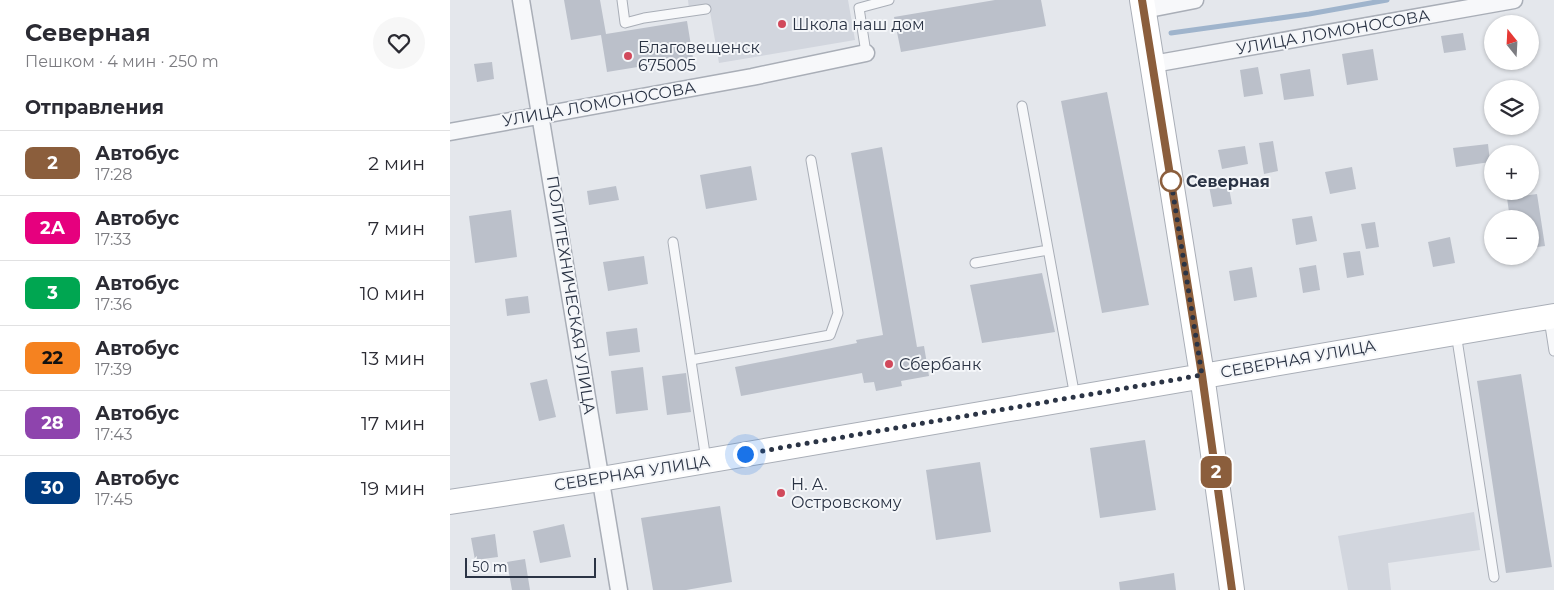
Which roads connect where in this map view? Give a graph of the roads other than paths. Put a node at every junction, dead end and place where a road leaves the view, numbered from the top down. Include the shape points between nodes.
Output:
1 (521, 0) edge
2 (622, 0) edge
3 (889, 0) edge
4 (1195, 0) edge
5 (1514, 0) edge
6 (1143, 5) edge
7 (706, 8) dead end
8 (866, 53) joint
9 (1153, 64) junction
10 (1022, 106) dead end
11 (541, 114) junction
12 (450, 132) edge
13 (811, 160) dead end
14 (673, 242) dead end
15 (1048, 250) junction
16 (976, 263) dead end
17 (1551, 316) edge
18 (1456, 333) junction
19 (1554, 350) edge
20 (691, 360) junction
21 (1202, 375) junction
22 (1075, 397) junction
23 (706, 461) junction
24 (601, 479) junction
25 (450, 502) edge
26 (1494, 578) dead end
27 (618, 590) edge
28 (1232, 590) edge

1 - 11 street, ПОЛИТЕХНИЧЕСКАЯ УЛИЦА
2 - 7 lane via 625,23
3 - 8 lane via 859,8
4 - 6 street
5 - 9 street, УЛИЦА ЛОМОНОСОВА
6 - 9 main road
8 - 11 street, УЛИЦА ЛОМОНОСОВА via 752,77
9 - 21 main road
10 - 15 lane
11 - 12 street, УЛИЦА ЛОМОНОСОВА
11 - 24 street, ПОЛИТЕХНИЧЕСКАЯ УЛИЦА
13 - 20 lane via 838,313 830,335
14 - 20 lane
15 - 16 lane
15 - 22 lane
17 - 18 main road, СЕВЕРНАЯ УЛИЦА
17 - 19 lane
18 - 21 main road, СЕВЕРНАЯ УЛИЦА
18 - 26 lane
20 - 23 lane
21 - 22 main road, СЕВЕРНАЯ УЛИЦА
21 - 28 main road
22 - 23 main road, СЕВЕРНАЯ УЛИЦА
23 - 24 main road, СЕВЕРНАЯ УЛИЦА
24 - 25 main road, СЕВЕРНАЯ УЛИЦА
24 - 27 street, ПОЛИТЕХНИЧЕСКАЯ УЛИЦА

